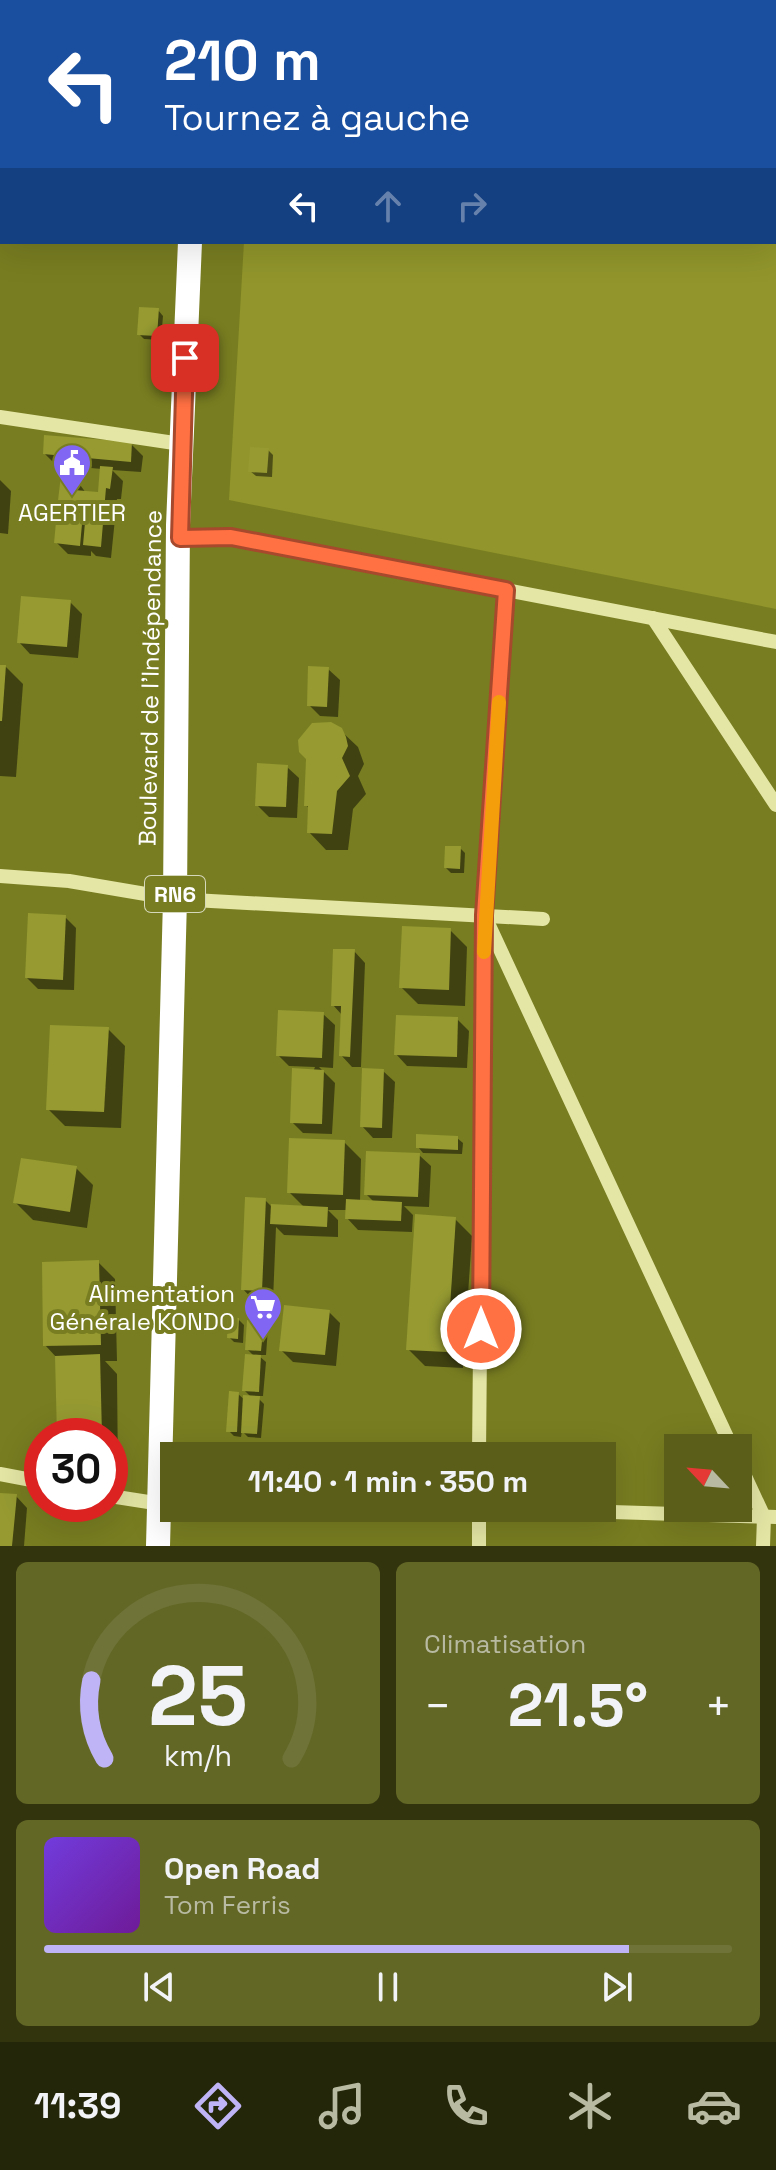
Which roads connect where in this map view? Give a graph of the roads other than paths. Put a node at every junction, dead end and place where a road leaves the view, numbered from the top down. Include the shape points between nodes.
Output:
1 (190, 244) edge
2 (0, 417) edge
3 (181, 444) junction
4 (180, 538) junction
5 (506, 590) junction
6 (653, 618) junction
7 (776, 642) edge
8 (776, 805) edge
9 (0, 876) edge
10 (175, 899) junction
11 (484, 915) junction
12 (543, 919) dead end
13 (725, 1434) edge
14 (167, 1442) edge
15 (479, 1442) edge
16 (0, 1474) edge
17 (24, 1479) edge
18 (752, 1486) edge
19 (128, 1499) edge
20 (160, 1505) edge
21 (616, 1512) edge
22 (770, 1517) edge
23 (163, 1522) edge
24 (480, 1522) edge
25 (158, 1546) edge
26 (479, 1546) edge
27 (763, 1546) edge

1 - 3 highway, Boulevard de l'Indépendance / RN6
2 - 3 street
3 - 4 highway, Boulevard de l'Indépendance / RN6
4 - 5 street via 231,537
4 - 10 highway, Boulevard de l'Indépendance / RN6
5 - 6 street
5 - 11 street
6 - 7 street
6 - 8 street
9 - 10 street via 69,881
10 - 11 street
10 - 14 highway, Boulevard de l'Indépendance / RN6
11 - 12 street
11 - 13 street
11 - 15 street
16 - 17 street
18 - 22 street
19 - 20 street
21 - 22 street
22 - 27 street
23 - 25 highway, Boulevard de l'Indépendance / RN6
24 - 26 street

